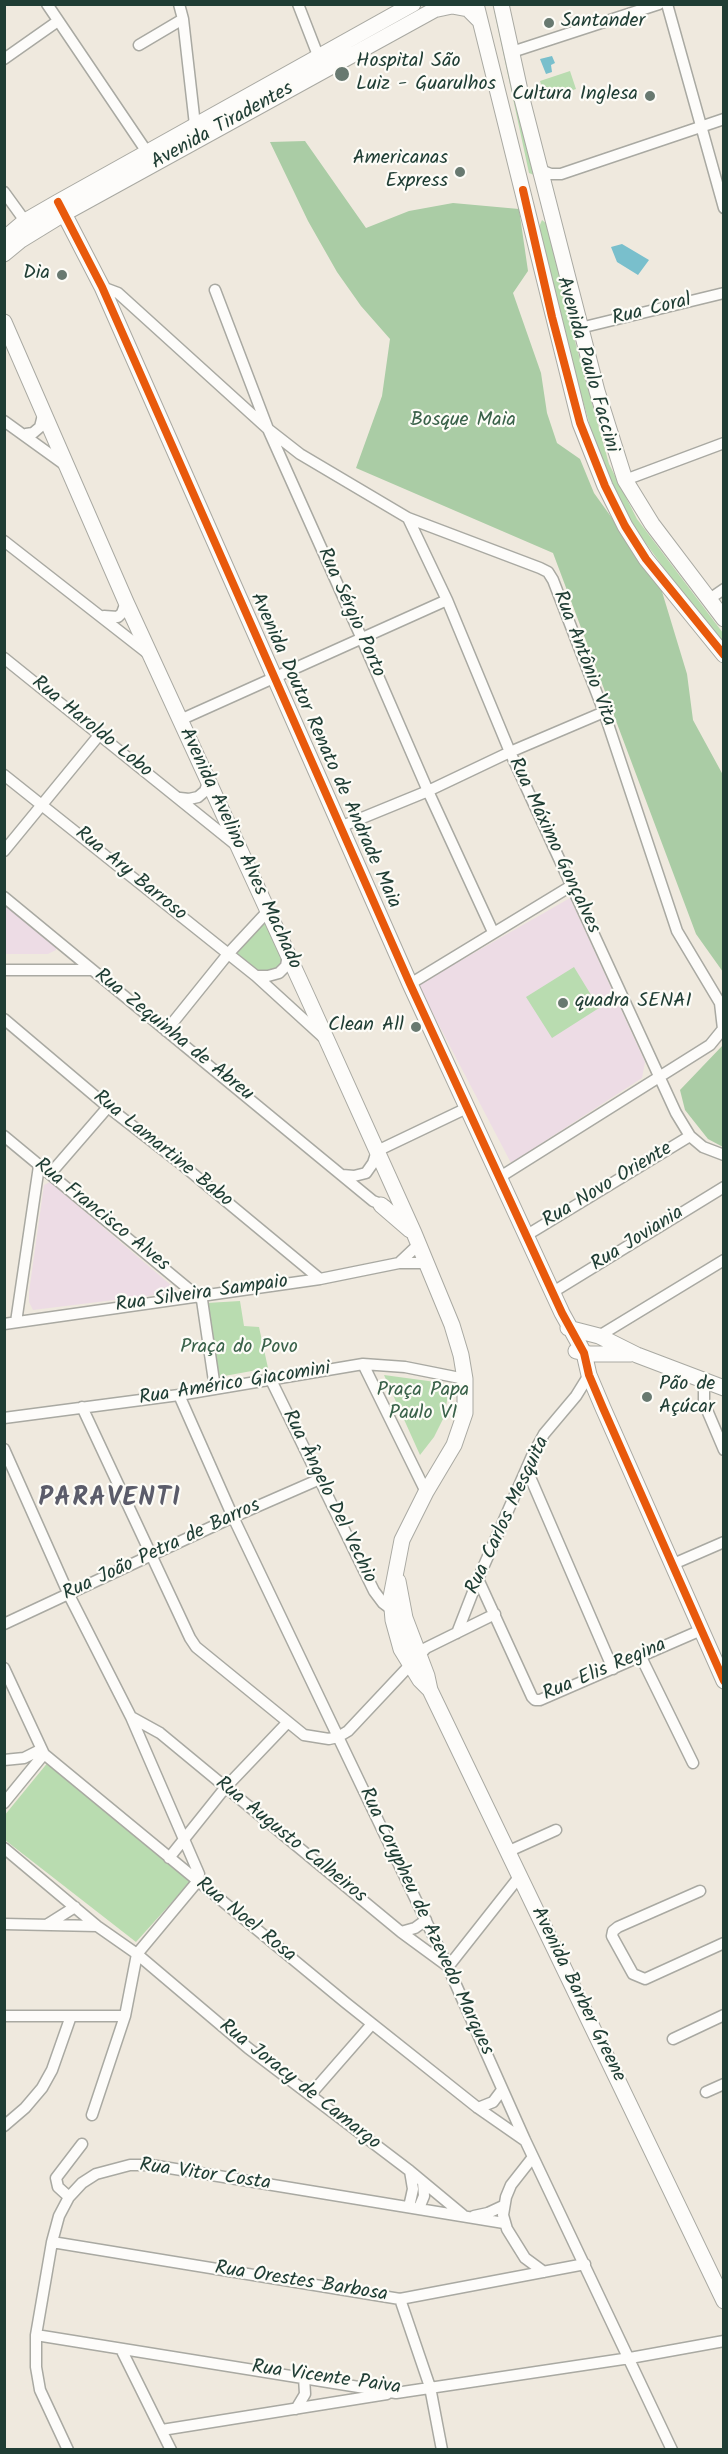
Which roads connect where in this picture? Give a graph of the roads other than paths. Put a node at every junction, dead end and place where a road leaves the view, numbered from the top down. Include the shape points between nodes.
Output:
1 (47, 4) edge
2 (179, 4) edge
3 (298, 4) edge
4 (476, 4) edge
5 (501, 4) edge
6 (658, 4) edge
7 (667, 4) edge
8 (409, 5) edge
9 (440, 7) edge
10 (183, 19) junction
11 (58, 21) junction
12 (481, 24) junction
13 (139, 45) dead end
14 (512, 52) junction
15 (319, 58) junction
16 (4, 59) edge
17 (723, 119) edge
18 (195, 125) junction
19 (700, 128) junction
20 (147, 152) junction
21 (542, 178) junction
22 (524, 190) junction
23 (4, 192) edge
24 (62, 208) junction
25 (723, 208) edge
26 (25, 221) junction
27 (4, 239) edge
28 (4, 254) edge
29 (102, 287) junction
30 (215, 290) dead end
31 (723, 293) edge
32 (113, 312) junction
33 (137, 312) junction
34 (4, 322) edge
35 (580, 328) junction
36 (43, 415) junction
37 (4, 421) edge
38 (268, 429) junction
39 (26, 434) junction
40 (723, 443) edge
41 (70, 469) junction
42 (625, 480) junction
43 (408, 518) junction
44 (4, 541) edge
45 (723, 589) edge
46 (447, 600) junction
47 (708, 600) junction
48 (126, 602) junction
49 (101, 615) junction
50 (723, 618) edge
51 (362, 639) junction
52 (723, 655) edge
53 (151, 656) junction
54 (4, 658) edge
55 (273, 677) junction
56 (604, 712) junction
57 (180, 720) junction
58 (100, 734) junction
59 (510, 752) junction
60 (4, 775) edge
61 (209, 778) junction
62 (428, 791) junction
63 (178, 797) junction
64 (43, 806) junction
65 (340, 827) junction
66 (238, 847) junction
67 (4, 850) edge
68 (571, 886) junction
69 (4, 897) edge
70 (268, 911) junction
71 (493, 932) junction
72 (288, 953) junction
73 (228, 954) junction
74 (4, 970) edge
75 (92, 970) junction
76 (256, 976) junction
77 (410, 984) junction
78 (4, 1019) edge
79 (166, 1030) junction
80 (327, 1041) junction
81 (660, 1076) junction
82 (108, 1107) junction
83 (467, 1108) junction
84 (4, 1136) edge
85 (690, 1136) junction
86 (377, 1151) junction
87 (723, 1155) edge
88 (39, 1166) junction
89 (50, 1174) junction
90 (342, 1175) junction
91 (500, 1177) junction
92 (723, 1187) edge
93 (400, 1203) junction
94 (381, 1205) junction
95 (527, 1235) junction
96 (416, 1239) junction
97 (723, 1260) edge
98 (399, 1263) junction
99 (427, 1263) junction
100 (320, 1279) junction
101 (553, 1292) junction
102 (198, 1295) junction
103 (10, 1323) edge
104 (619, 1323) junction
105 (569, 1328) junction
106 (599, 1336) junction
107 (620, 1346) junction
108 (580, 1352) junction
109 (637, 1355) junction
110 (363, 1364) junction
111 (589, 1375) junction
112 (465, 1378) junction
113 (271, 1380) junction
114 (705, 1384) junction
115 (215, 1388) junction
116 (723, 1388) edge
117 (178, 1395) junction
118 (82, 1407) junction
119 (4, 1419) edge
120 (4, 1449) edge
121 (723, 1450) edge
122 (526, 1470) junction
123 (320, 1479) junction
124 (426, 1492) junction
125 (233, 1516) junction
126 (723, 1542) edge
127 (152, 1555) junction
128 (671, 1565) junction
129 (395, 1572) junction
130 (478, 1579) junction
131 (69, 1594) junction
132 (391, 1609) junction
133 (495, 1614) junction
134 (4, 1624) edge
135 (699, 1630) junction
136 (457, 1633) junction
137 (641, 1657) junction
138 (414, 1660) junction
139 (4, 1668) edge
140 (613, 1669) junction
141 (7, 1679) edge
142 (723, 1681) edge
143 (131, 1717) junction
144 (287, 1723) junction
145 (338, 1737) junction
146 (42, 1752) junction
147 (4, 1760) edge
148 (693, 1763) dead end
149 (225, 1788) junction
150 (4, 1803) edge
151 (556, 1830) dead end
152 (184, 1839) junction
153 (4, 1848) edge
154 (507, 1852) junction
155 (169, 1858) junction
156 (519, 1877) junction
157 (197, 1882) junction
158 (700, 1891) dead end
159 (75, 1907) junction
160 (426, 1920) junction
161 (4, 1924) edge
162 (47, 1925) junction
163 (97, 1926) junction
164 (401, 1932) junction
165 (723, 1943) edge
166 (137, 1954) junction
167 (448, 1967) junction
168 (723, 2015) edge
169 (4, 2016) edge
170 (71, 2016) junction
171 (125, 2016) junction
172 (372, 2024) junction
173 (673, 2039) dead end
174 (723, 2084) edge
175 (502, 2090) junction
176 (706, 2092) dead end
177 (310, 2095) junction
178 (478, 2108) junction
179 (92, 2115) dead end
180 (4, 2126) edge
181 (525, 2140) junction
182 (82, 2144) dead end
183 (533, 2157) junction
184 (410, 2171) junction
185 (423, 2182) junction
186 (69, 2197) junction
187 (503, 2206) junction
188 (414, 2208) junction
189 (465, 2216) junction
190 (504, 2223) junction
191 (52, 2242) junction
192 (525, 2258) junction
193 (585, 2264) junction
194 (544, 2272) junction
195 (497, 2281) junction
196 (400, 2299) junction
197 (723, 2301) edge
198 (36, 2335) junction
199 (723, 2341) edge
200 (121, 2349) junction
201 (630, 2358) junction
202 (304, 2378) junction
203 (430, 2387) junction
204 (396, 2393) junction
205 (296, 2409) junction
206 (162, 2430) junction
207 (669, 2449) edge
208 (68, 2450) edge
209 (171, 2450) edge
210 (442, 2450) edge

1 - 11 street
2 - 10 street
3 - 15 street
4 - 12 street, Avenida Paulo Faccini
5 - 14 street, Avenida Paulo Faccini
6 - 14 street
7 - 19 street
8 - 15 street, Avenida Tiradentes
9 - 12 street via 468,9
9 - 24 street, Avenida Tiradentes
10 - 13 street
10 - 18 street
11 - 16 street
11 - 20 street
12 - 22 street, Avenida Paulo Faccini
14 - 21 street, Avenida Paulo Faccini
15 - 18 street, Avenida Tiradentes
17 - 19 street
18 - 20 street, Avenida Tiradentes
19 - 21 street
19 - 25 street
20 - 24 street, Avenida Tiradentes
21 - 22 street via 539,183 529,183
21 - 35 street, Avenida Paulo Faccini
22 - 52 street, Avenida Paulo Faccini via 580,423 605,486 646,559
23 - 26 street
24 - 26 street, Avenida Tiradentes
24 - 28 street, Avenida Tiradentes
24 - 29 street, Avenida Doutor Renato de Andrade Maia
26 - 27 street, Avenida Tiradentes
29 - 32 street, Avenida Doutor Renato de Andrade Maia
29 - 33 street, Rua Antônio Vita via 118,293
30 - 38 street, Rua Sérgio Porto
31 - 35 street, Rua Coral
32 - 33 street
32 - 55 street, Avenida Doutor Renato de Andrade Maia
33 - 38 street, Rua Antônio Vita
34 - 36 street, Avenida Avelino Alves Machado
35 - 42 street, Avenida Paulo Faccini
36 - 39 street via 40,427 33,434
36 - 41 street, Avenida Avelino Alves Machado
37 - 39 street
38 - 43 street, Rua Antônio Vita via 300,454
38 - 51 street, Rua Sérgio Porto
39 - 41 street
40 - 42 street
41 - 48 street, Avenida Avelino Alves Machado
42 - 47 street, Avenida Paulo Faccini
43 - 46 street, Rua Máximo Gonçalves
43 - 56 street, Rua Antônio Vita via 548,572
44 - 49 street
45 - 47 street
46 - 51 street
46 - 59 street, Rua Máximo Gonçalves
47 - 50 street, Avenida Paulo Faccini
48 - 49 street via 118,617
48 - 53 street, Avenida Avelino Alves Machado
49 - 53 street
51 - 55 street
51 - 62 street, Rua Sérgio Porto
53 - 57 street, Avenida Avelino Alves Machado
54 - 58 street, Rua Haroldo Lobo
55 - 57 street
55 - 65 street, Avenida Doutor Renato de Andrade Maia
56 - 59 street
56 - 81 street, Rua Antônio Vita via 677,931 721,1009 723,1029 716,1040
57 - 61 street, Avenida Avelino Alves Machado
58 - 63 street, Rua Haroldo Lobo
58 - 64 street
59 - 62 street
59 - 68 street, Rua Máximo Gonçalves
60 - 64 street, Rua Ary Barroso
61 - 63 street via 198,798
61 - 66 street, Avenida Avelino Alves Machado
62 - 65 street
62 - 71 street, Rua Sérgio Porto
63 - 66 street, Rua Haroldo Lobo
64 - 67 street
64 - 73 street, Rua Ary Barroso
65 - 77 street, Avenida Doutor Renato de Andrade Maia
66 - 70 street, Avenida Avelino Alves Machado
68 - 71 street
68 - 81 street, Rua Máximo Gonçalves
69 - 75 street, Rua Zequinha de Abreu
70 - 72 street, Avenida Avelino Alves Machado
70 - 73 street
71 - 77 street
72 - 76 street via 286,966 279,973
72 - 80 street, Avenida Avelino Alves Machado
73 - 76 street, Rua Ary Barroso
73 - 79 street
74 - 75 street
75 - 79 street, Rua Zequinha de Abreu
76 - 80 street, Rua Ary Barroso
77 - 83 street, Avenida Doutor Renato de Andrade Maia
78 - 82 street, Rua Lamartine Babo
79 - 90 street, Rua Zequinha de Abreu
80 - 86 street, Avenida Avelino Alves Machado
81 - 85 street, Rua Máximo Gonçalves
81 - 91 street, Rua Antônio Vita
82 - 89 street
82 - 100 street, Rua Lamartine Babo
83 - 86 street
83 - 91 street, Avenida Doutor Renato de Andrade Maia
84 - 88 street, Rua Francisco Alves
85 - 87 street, Rua Máximo Gonçalves
85 - 95 street, Rua Novo Oriente
86 - 90 street via 366,1173
86 - 93 street, Avenida Avelino Alves Machado
88 - 89 street, Rua Francisco Alves
88 - 103 street
89 - 102 street, Rua Francisco Alves
90 - 94 street, Rua Zequinha de Abreu
91 - 95 street, Avenida Doutor Renato de Andrade Maia
92 - 101 street, Rua Joviania
93 - 94 street
93 - 96 street, Avenida Avelino Alves Machado
94 - 96 street
95 - 101 street, Avenida Doutor Renato de Andrade Maia
96 - 98 street
96 - 99 street, Avenida Avelino Alves Machado
97 - 104 street
98 - 99 street, Rua Silveira Sampaio
98 - 100 street, Rua Silveira Sampaio
99 - 112 street, Avenida Avelino Alves Machado via 452,1325
100 - 102 street, Rua Silveira Sampaio
101 - 105 street, Avenida Doutor Renato de Andrade Maia
102 - 103 street, Rua Silveira Sampaio
102 - 115 street via 205,1307
104 - 106 street
104 - 107 street
105 - 106 street
105 - 108 street, Avenida Doutor Renato de Andrade Maia
106 - 107 street
107 - 109 street
108 - 109 street
108 - 111 street, Avenida Doutor Renato de Andrade Maia
109 - 114 street
110 - 112 street, Rua Américo Giacomini
110 - 113 street, Rua Américo Giacomini
110 - 124 street
111 - 122 street, Rua Carlos Mesquita via 544,1434
111 - 128 street, Avenida Doutor Renato de Andrade Maia
112 - 124 street, Avenida Barber Greene via 465,1413 460,1431
113 - 115 street, Rua Américo Giacomini
113 - 123 street, Rua Ângelo Del Vechio
114 - 116 street
114 - 121 street via 704,1403
115 - 117 street, Rua Américo Giacomini
117 - 118 street, Rua Américo Giacomini
117 - 125 street, Rua Corypheu de Azevedo Marques
118 - 119 street, Rua Américo Giacomini
118 - 127 street
120 - 131 street
122 - 130 street, Rua Carlos Mesquita
122 - 140 street
123 - 125 street, Rua João Petra de Barros
123 - 132 street, Rua Ângelo Del Vechio via 374,1591
124 - 129 street, Avenida Barber Greene via 402,1540
125 - 127 street, Rua João Petra de Barros
125 - 145 street, Rua Corypheu de Azevedo Marques
126 - 128 street
127 - 131 street, Rua João Petra de Barros
127 - 144 street via 185,1631 196,1647
128 - 135 street, Avenida Doutor Renato de Andrade Maia
129 - 132 street, Avenida Barber Greene
129 - 138 street, Avenida Barber Greene
130 - 133 street, Rua Elis Regina
130 - 136 street, Rua Carlos Mesquita
131 - 134 street, Rua João Petra de Barros
131 - 143 street
132 - 138 street, Avenida Barber Greene via 396,1634
133 - 136 street
133 - 140 street, Rua Elis Regina via 535,1700
135 - 137 street, Rua Elis Regina
135 - 142 street, Avenida Doutor Renato de Andrade Maia
136 - 138 street via 426,1648
137 - 140 street, Rua Elis Regina
137 - 148 street
138 - 145 street via 357,1724
138 - 154 street, Avenida Barber Greene
139 - 141 street, Rua Noel Rosa
141 - 146 street, Rua Noel Rosa
143 - 149 street, Rua Augusto Calheiros via 160,1733
143 - 152 street
144 - 145 street via 313,1738
144 - 149 street
145 - 160 street, Rua Corypheu de Azevedo Marques
146 - 147 street
146 - 150 street
146 - 155 street, Rua Noel Rosa
149 - 152 street
149 - 164 street, Rua Augusto Calheiros
151 - 154 street
152 - 155 street
152 - 157 street via 198,1870
153 - 159 street, Rua Joracy de Camargo
154 - 156 street, Avenida Barber Greene
155 - 157 street, Rua Noel Rosa
156 - 167 street
156 - 197 street, Avenida Barber Greene
157 - 166 street
157 - 172 street, Rua Noel Rosa
158 - 165 street via 618,1927 612,1936 633,1974 645,1979
159 - 162 street
159 - 163 street, Rua Joracy de Camargo
160 - 164 street
160 - 167 street, Rua Corypheu de Azevedo Marques
161 - 162 street
162 - 163 street
163 - 166 street, Rua Joracy de Camargo
164 - 167 street, Rua Augusto Calheiros
166 - 171 street
166 - 177 street, Rua Joracy de Camargo
167 - 175 street, Rua Corypheu de Azevedo Marques
168 - 173 street
169 - 170 street
170 - 171 street
170 - 180 street via 42,2088
171 - 179 street
172 - 177 street
172 - 178 street, Rua Noel Rosa
174 - 176 street
175 - 178 street via 493,2102
175 - 181 street, Rua Corypheu de Azevedo Marques
177 - 184 street, Rua Joracy de Camargo
178 - 181 street, Rua Noel Rosa
181 - 183 street, Rua Corypheu de Azevedo Marques
182 - 186 street via 56,2178 58,2187
183 - 187 street via 512,2185
183 - 193 street, Rua Corypheu de Azevedo Marques
184 - 185 street, Rua Joracy de Camargo
184 - 188 street
185 - 188 street via 424,2196
185 - 189 street, Rua Joracy de Camargo
186 - 188 street, Rua Vitor Costa via 96,2174 130,2165 151,2165
186 - 191 street, Rua Vitor Costa
187 - 189 street
187 - 190 street
188 - 189 street, Rua Vitor Costa
189 - 190 street, Rua Vitor Costa
190 - 192 street
191 - 196 street, Rua Orestes Barbosa
191 - 198 street, Rua Vitor Costa
192 - 194 street
192 - 195 street via 518,2272
193 - 194 street, Rua Orestes Barbosa
193 - 201 street, Rua Corypheu de Azevedo Marques
194 - 195 street, Rua Orestes Barbosa
195 - 196 street, Rua Orestes Barbosa
196 - 203 street
198 - 200 street, Rua Vicente Paiva
198 - 208 street, Rua Vitor Costa via 40,2390
199 - 201 street, Rua Vicente Paiva
200 - 202 street, Rua Vicente Paiva
200 - 206 street
201 - 203 street, Rua Vicente Paiva
201 - 207 street, Rua Corypheu de Azevedo Marques
202 - 204 street, Rua Vicente Paiva
202 - 205 street via 305,2394
203 - 204 street, Rua Vicente Paiva
203 - 210 street
204 - 205 street
205 - 206 street
206 - 209 street

